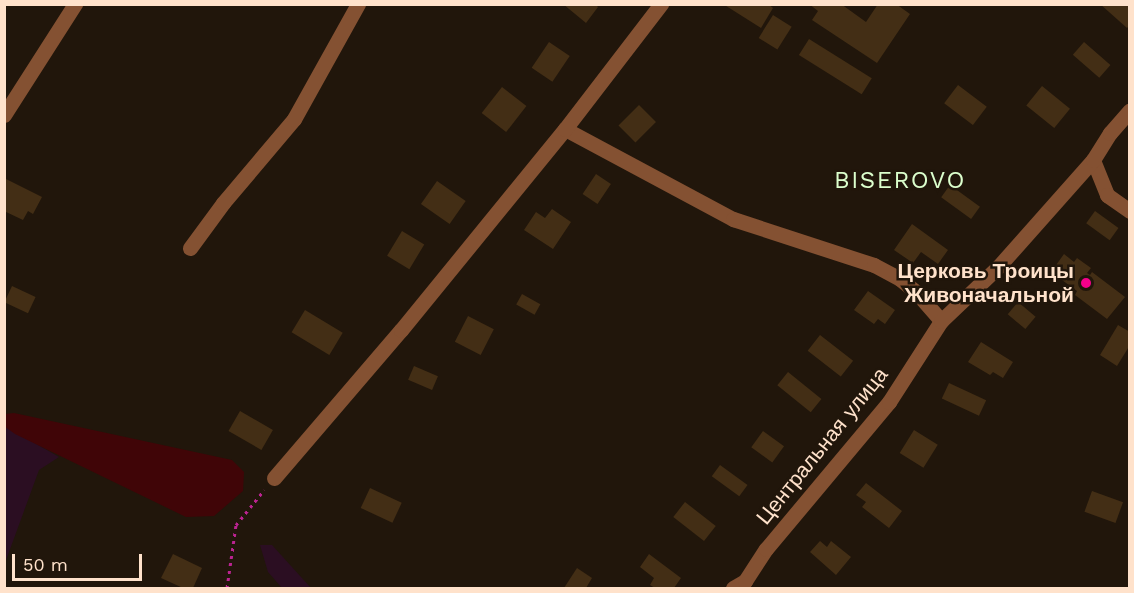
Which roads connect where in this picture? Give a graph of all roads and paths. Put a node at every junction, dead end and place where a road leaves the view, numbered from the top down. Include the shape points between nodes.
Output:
1 (75, 4) edge
2 (358, 4) edge
3 (661, 4) edge
4 (1130, 110) edge
5 (4, 115) edge
6 (565, 129) junction
7 (1093, 160) junction
8 (1130, 211) edge
9 (190, 248) dead end
10 (941, 321) junction
11 (274, 478) joint
12 (227, 588) edge
13 (733, 588) edge

1 - 5 street
2 - 9 street via 294,119
3 - 6 street
4 - 7 street, Центральная улица
6 - 10 street via 733,219 873,265 900,279
6 - 11 street
7 - 8 street via 1107,195
7 - 10 street, Центральная улица via 998,267
10 - 13 street, Центральная улица via 889,402 766,549 744,581
11 - 12 path via 236,525

